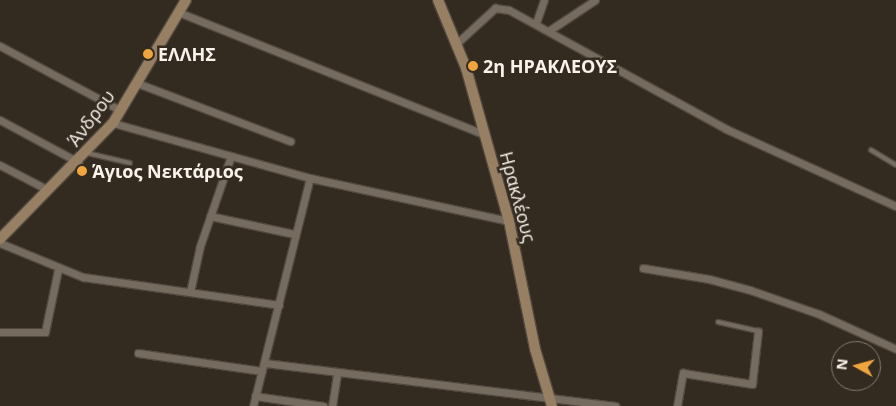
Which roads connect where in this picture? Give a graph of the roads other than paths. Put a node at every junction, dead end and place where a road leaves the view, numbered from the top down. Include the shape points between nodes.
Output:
1 (186, 0) edge
2 (438, 0) edge
3 (544, 0) edge
4 (595, 0) edge
5 (178, 12) junction
6 (536, 22) junction
7 (550, 30) junction
8 (456, 43) junction
9 (0, 46) edge
10 (138, 83) junction
11 (120, 110) junction
12 (0, 120) edge
13 (112, 122) junction
14 (483, 134) junction
15 (290, 141) dead end
16 (871, 150) dead end
17 (87, 154) junction
18 (231, 156) junction
19 (78, 162) junction
20 (130, 163) dead end
21 (0, 165) edge
22 (896, 165) edge
23 (310, 178) junction
24 (48, 190) junction
25 (896, 206) edge
26 (210, 216) junction
27 (509, 221) junction
28 (294, 234) junction
29 (0, 239) edge
30 (0, 243) edge
31 (643, 268) dead end
32 (58, 270) junction
33 (190, 292) junction
34 (279, 305) junction
35 (718, 322) dead end
36 (758, 331) joint
37 (0, 332) edge
38 (896, 349) edge
39 (138, 353) dead end
40 (265, 363) junction
41 (262, 371) junction
42 (337, 373) junction
43 (256, 396) junction
44 (550, 402) edge
45 (253, 406) edge
46 (323, 406) edge
47 (332, 406) edge
48 (615, 406) edge
49 (677, 406) edge

1 - 5 street, Άνδρου
2 - 8 street, Ηρακλέους
3 - 6 street
4 - 7 street
5 - 10 street, Άνδρου
5 - 14 street
6 - 7 street
6 - 8 street via 495,8
7 - 25 street via 726,129
8 - 14 street, Ηρακλέους
9 - 11 street
10 - 11 street, Άνδρου
10 - 15 street
11 - 13 street, Άνδρου
12 - 19 street
13 - 17 street, Άνδρου
13 - 18 street
14 - 27 street, Ηρακλέους
16 - 22 lane
17 - 19 street, Άνδρου
17 - 20 lane
18 - 23 street
18 - 26 street
19 - 24 street, Άνδρου
21 - 24 street
23 - 27 street
23 - 28 street
24 - 29 street, Άνδρου
26 - 28 street
26 - 33 street
27 - 44 street, Ηρακλέους
28 - 34 street
30 - 32 street
31 - 38 street via 709,278 750,290 819,314
32 - 33 street
32 - 37 street via 45,332
33 - 34 street
34 - 40 street
35 - 36 lane
36 - 49 street via 752,384 683,372
39 - 41 street
40 - 41 street
40 - 42 street
41 - 43 street
42 - 44 street
42 - 47 street
43 - 45 street
43 - 46 street
44 - 48 street

